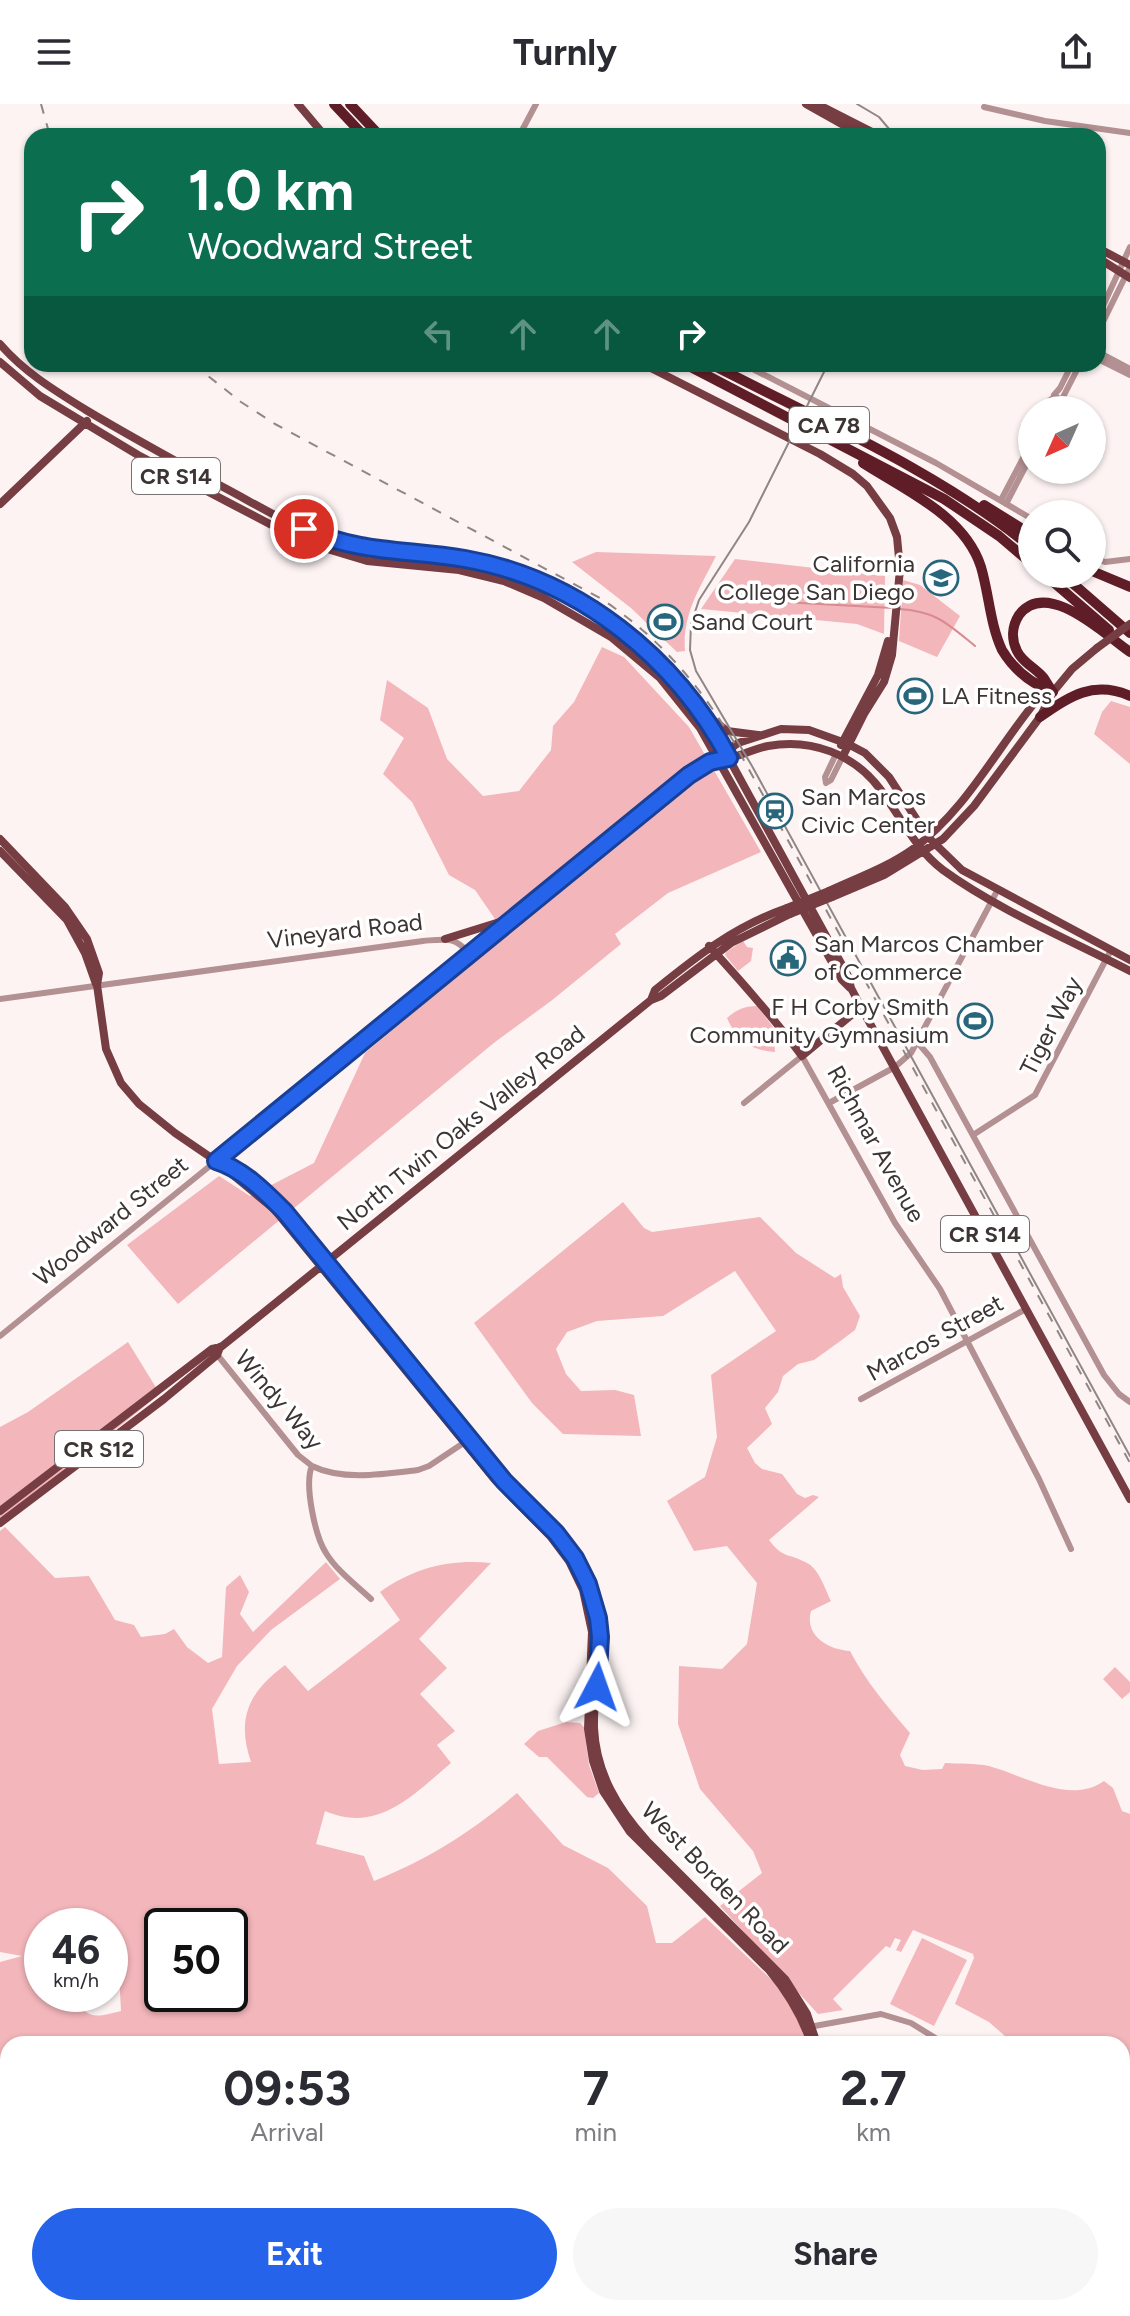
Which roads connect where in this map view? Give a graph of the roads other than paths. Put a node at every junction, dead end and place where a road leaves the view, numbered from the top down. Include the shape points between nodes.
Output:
1 (298, 104) edge
2 (334, 104) edge
3 (353, 104) edge
4 (536, 104) edge
5 (806, 104) edge
6 (817, 104) edge
7 (984, 107) dead end
8 (318, 128) edge
9 (356, 128) edge
10 (372, 128) edge
11 (523, 128) edge
12 (857, 128) edge
13 (864, 128) edge
14 (1092, 128) edge
15 (1106, 130) edge
16 (1130, 133) edge
17 (1130, 247) edge
18 (1106, 254) edge
19 (1106, 261) edge
20 (1126, 269) edge
21 (1106, 303) edge
22 (1106, 314) edge
23 (0, 344) edge
24 (1106, 356) edge
25 (0, 362) edge
26 (1106, 363) edge
27 (24, 367) edge
28 (1130, 369) edge
29 (29, 372) edge
30 (659, 372) edge
31 (700, 372) edge
32 (726, 372) edge
33 (759, 372) edge
34 (1068, 372) edge
35 (1076, 372) edge
36 (1130, 375) edge
37 (1053, 396) edge
38 (1064, 396) edge
39 (90, 412) junction
40 (83, 422) junction
41 (846, 448) junction
42 (1018, 472) edge
43 (1018, 478) edge
44 (946, 487) junction
45 (1004, 502) junction
46 (0, 504) edge
47 (1018, 510) edge
48 (1018, 526) edge
49 (319, 535) junction
50 (1018, 537) edge
51 (332, 540) junction
52 (304, 542) junction
53 (314, 546) junction
54 (1018, 552) edge
55 (460, 558) junction
56 (1130, 559) edge
57 (1106, 562) edge
58 (428, 567) junction
59 (1106, 577) edge
60 (1130, 587) edge
61 (1060, 588) edge
62 (1078, 588) edge
63 (1130, 624) edge
64 (1130, 633) edge
65 (1130, 650) edge
66 (679, 683) junction
67 (1053, 692) junction
68 (1130, 696) edge
69 (1040, 717) junction
70 (759, 736) junction
71 (845, 742) junction
72 (840, 755) junction
73 (724, 756) junction
74 (928, 837) junction
75 (0, 839) edge
76 (936, 846) junction
77 (921, 848) junction
78 (0, 851) edge
79 (997, 891) junction
80 (991, 900) junction
81 (515, 917) junction
82 (445, 939) junction
83 (712, 949) junction
84 (470, 954) junction
85 (1108, 954) junction
86 (1130, 960) edge
87 (1130, 971) edge
88 (97, 985) junction
89 (0, 999) edge
90 (861, 1007) junction
91 (918, 1043) junction
92 (802, 1056) junction
93 (895, 1067) junction
94 (744, 1103) dead end
95 (829, 1103) junction
96 (973, 1135) junction
97 (216, 1161) junction
98 (324, 1265) junction
99 (1026, 1309) junction
100 (0, 1336) edge
101 (967, 1341) junction
102 (217, 1351) junction
103 (861, 1399) dead end
104 (1130, 1402) edge
105 (465, 1442) junction
106 (312, 1466) junction
107 (1126, 1481) edge
108 (1130, 1499) edge
109 (0, 1511) edge
110 (0, 1523) edge
111 (1071, 1549) dead end
112 (371, 1599) dead end
113 (809, 2027) junction
114 (810, 2036) edge
115 (813, 2036) edge
116 (932, 2036) edge

1 - 8 main road
2 - 9 highway
3 - 10 highway
4 - 11 street
5 - 12 main road
6 - 13 main road
7 - 14 street
15 - 16 street
17 - 20 street
18 - 20 main road
19 - 20 main road
20 - 21 street
20 - 22 street
23 - 27 main road, CR S14
24 - 28 street
25 - 40 main road, CR S14 via 28,388
26 - 36 street
29 - 39 main road, CR S14
30 - 71 main road via 820,454 867,486 885,509 897,537 892,655 884,682
31 - 41 highway, CA 78
32 - 44 highway, CA 78
33 - 45 street
34 - 37 street
35 - 38 street
39 - 40 main road
39 - 49 main road, CR S14
40 - 46 main road
40 - 52 main road, CR S14
41 - 54 highway, CA 78 via 952,504
41 - 67 highway via 965,537 980,563 1002,650 1035,685
42 - 45 street
43 - 45 street
44 - 48 highway
44 - 50 highway, CA 78
45 - 47 street
49 - 51 main road, CR S14
49 - 52 main road
51 - 53 main road
51 - 55 main road, CR S14 via 374,550
52 - 53 main road, CR S14
53 - 58 main road, CR S14 via 367,561
55 - 58 main road via 433,561
55 - 66 main road, CR S14 via 532,578 592,610 635,639
56 - 57 street
58 - 73 main road, CR S14 via 504,581 599,629 671,689
59 - 60 highway
61 - 65 highway
62 - 64 highway
63 - 67 main road, North Twin Oaks Valley Road, bridge via 1072,669
65 - 67 highway via 1057,603 1029,606 1017,619 1015,647
66 - 70 main road via 719,726
66 - 73 main road, CR S14
67 - 69 main road, North Twin Oaks Valley Road
67 - 74 main road, North Twin Oaks Valley Road via 1036,701 961,804
68 - 69 highway via 1104,688 1086,690
69 - 76 main road, North Twin Oaks Valley Road via 974,806
70 - 71 main road via 781,729 809,730
70 - 73 main road
71 - 72 main road
71 - 74 main road via 889,777
72 - 73 main road via 782,744
72 - 77 main road via 876,784
73 - 81 main road via 689,775
73 - 90 main road, CR S14
74 - 76 main road
74 - 77 main road, North Twin Oaks Valley Road / CR S12
75 - 88 main road via 77,922 96,962
76 - 77 main road, North Twin Oaks Valley Road
76 - 79 main road
77 - 80 main road via 940,868
77 - 83 main road, North Twin Oaks Valley Road / CR S12, bridge via 873,880 788,911
78 - 88 main road via 71,926
79 - 80 street
79 - 85 main road
80 - 85 main road
80 - 91 street
81 - 82 main road
81 - 84 main road
82 - 84 street, Vineyard Road via 460,943
82 - 88 street, Vineyard Road
83 - 92 main road, Richmar Avenue
83 - 98 main road, North Twin Oaks Valley Road / CR S12 via 661,996
84 - 97 main road, Woodward Street
85 - 86 main road
85 - 87 main road
85 - 96 street, Tiger Way via 1035,1095
88 - 89 street, Vineyard Road
88 - 97 main road via 106,1049 121,1083 139,1104
90 - 92 main road
90 - 93 main road, CR S14
91 - 93 street
91 - 96 street
92 - 94 street
92 - 95 street, Richmar Avenue
93 - 95 street
93 - 99 main road, CR S14
95 - 101 street, Richmar Avenue
96 - 104 street via 1104,1375
97 - 98 main road via 260,1193
97 - 100 street, Woodward Street
98 - 102 main road, North Twin Oaks Valley Road / CR S12
98 - 105 main road, West Borden Road
98 - 113 main road, West Borden Road via 575,1558 598,1618 594,1727 611,1793 647,1841 785,1979
99 - 101 street, Marcos Street
99 - 107 main road, CR S14
101 - 103 street, Marcos Street
101 - 111 street, Richmar Avenue
102 - 106 street, Windy Way
102 - 109 main road, North Twin Oaks Valley Road / CR S12
102 - 110 main road, North Twin Oaks Valley Road / CR S12 via 164,1399
105 - 106 street via 418,1470 345,1474
105 - 113 main road, West Borden Road via 560,1547 583,1590 593,1642 589,1739 610,1805 636,1839 769,1970
106 - 112 street, Windy Way via 308,1489 321,1544
107 - 108 main road, CR S14
113 - 114 main road, West Borden Road
113 - 115 main road, West Borden Road
113 - 116 street via 881,2014

